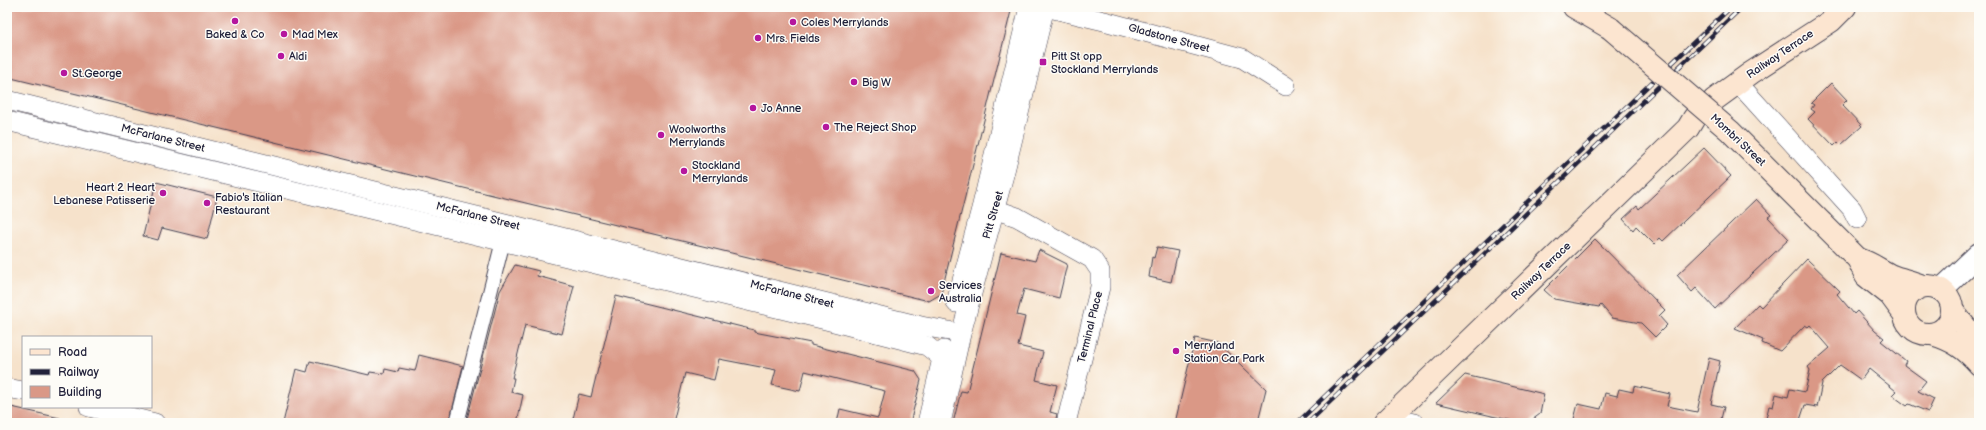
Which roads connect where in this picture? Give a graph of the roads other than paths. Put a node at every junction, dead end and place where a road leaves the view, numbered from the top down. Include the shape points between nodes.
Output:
1 (1029, 7) edge
2 (1045, 7) edge
3 (1574, 7) edge
4 (1845, 7) edge
5 (1738, 83) junction
6 (1286, 86) dead end
7 (7, 100) edge
8 (1714, 100) dead end
9 (1694, 118) dead end
10 (7, 122) edge
11 (988, 207) junction
12 (1857, 219) dead end
13 (503, 241) junction
14 (1979, 254) edge
15 (1858, 259) junction
16 (1932, 288) junction
17 (1952, 310) junction
18 (1904, 314) junction
19 (949, 331) junction
20 (1932, 334) junction
21 (1979, 344) edge
22 (942, 358) junction
23 (1979, 364) edge
24 (7, 388) edge
25 (22, 392) edge
26 (92, 408) edge
27 (1387, 420) edge
28 (155, 423) edge
29 (457, 423) edge
30 (927, 423) edge
31 (941, 423) edge
32 (1066, 423) edge
33 (1414, 423) edge

1 - 11 street, Pitt Street
2 - 6 street, Gladstone Street via 1242,58
2 - 11 street, Pitt Street
3 - 15 main road, Mombri Street, bridge via 1610,28 1730,131
4 - 5 main road, Railway Terrace via 1831,21
5 - 8 main road, Railway Terrace
5 - 12 street via 1852,209
7 - 19 street, McFarlane Street
9 - 27 main road, Railway Terrace via 1688,128
10 - 13 street, McFarlane Street
11 - 19 street, Pitt Street
11 - 31 street, Pitt Street
11 - 32 street, Terminal Place via 1017,217 1085,255 1092,259 1100,271 1100,288
13 - 22 street, McFarlane Street via 927,346
13 - 29 street
14 - 16 street
15 - 16 main road, Mombri Street via 1892,276
15 - 18 main road, Mombri Street via 1866,276 1890,295
16 - 17 main road via 1948,296
16 - 18 main road via 1911,292
17 - 20 main road via 1945,327
17 - 21 main road
18 - 20 main road via 1911,327 1924,334
19 - 22 street, Pitt Street
20 - 23 main road via 1962,347
22 - 30 street, Pitt Street
24 - 25 street
26 - 28 street
27 - 33 street

